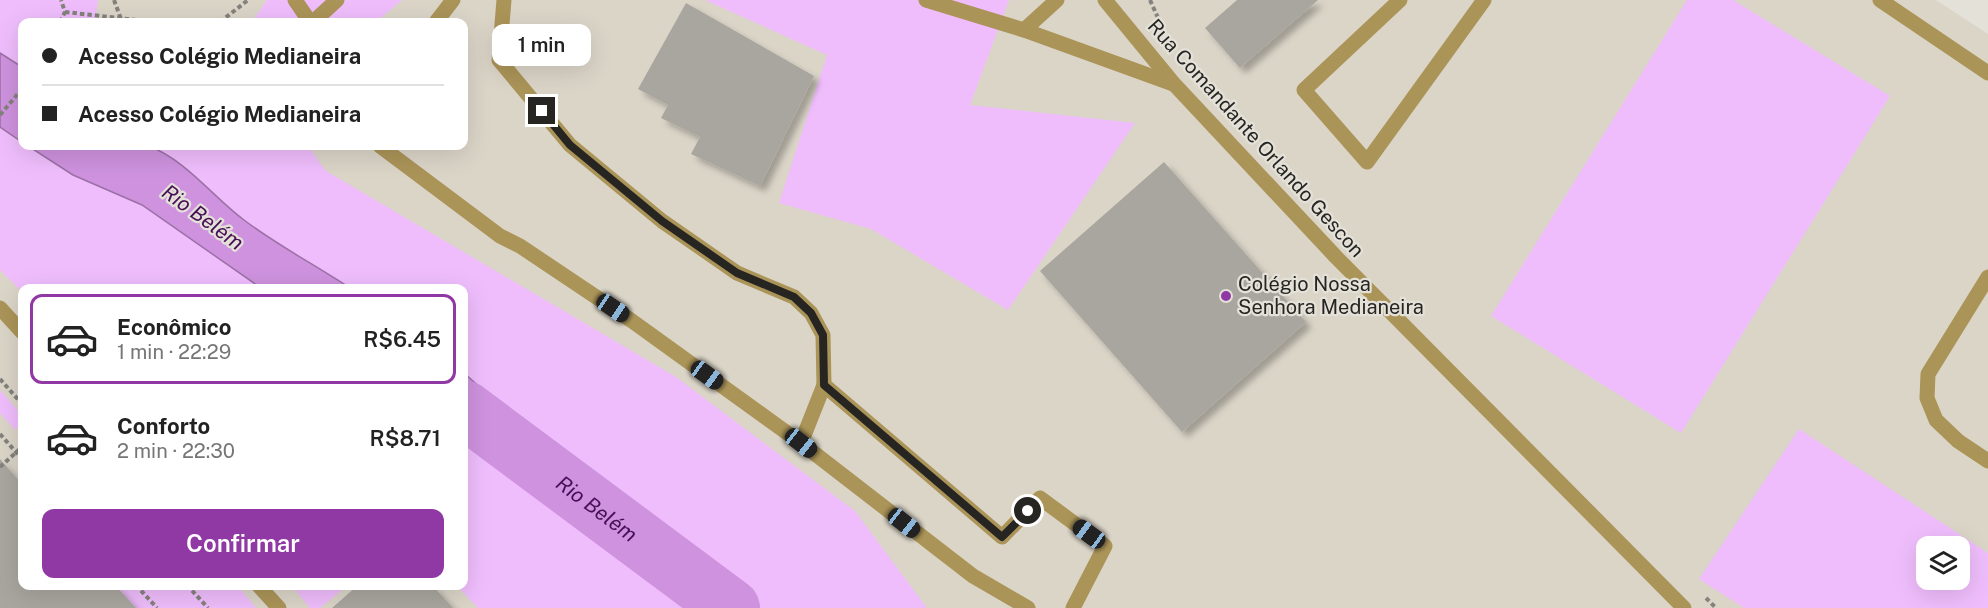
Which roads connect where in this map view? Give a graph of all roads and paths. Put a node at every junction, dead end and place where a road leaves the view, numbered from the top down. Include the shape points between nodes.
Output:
1 (61, 0) edge
2 (114, 0) edge
3 (248, 0) edge
4 (295, 0) edge
5 (337, 0) edge
6 (453, 0) edge
7 (504, 0) edge
8 (926, 0) edge
9 (1058, 0) edge
10 (1105, 0) edge
11 (1400, 0) edge
12 (1484, 0) edge
13 (1880, 0) edge
14 (65, 12) junction
15 (62, 18) edge
16 (113, 18) edge
17 (121, 18) edge
18 (225, 18) edge
19 (309, 18) edge
20 (317, 18) edge
21 (439, 18) edge
22 (1024, 30) junction
23 (1988, 73) edge
24 (1174, 84) junction
25 (18, 93) edge
26 (0, 115) edge
27 (385, 150) edge
28 (1988, 276) edge
29 (0, 308) edge
30 (18, 328) edge
31 (0, 379) edge
32 (824, 385) junction
33 (18, 399) edge
34 (0, 434) edge
35 (801, 443) junction
36 (16, 452) junction
37 (18, 454) edge
38 (1988, 461) edge
39 (0, 467) edge
40 (141, 590) edge
41 (192, 590) edge
42 (263, 590) edge
43 (157, 608) edge
44 (208, 608) edge
45 (279, 608) edge
46 (1028, 608) edge
47 (1073, 608) edge
48 (1684, 608) edge

1 - 14 path
2 - 17 path
3 - 18 path
4 - 19 lane
5 - 20 lane
6 - 21 lane
7 - 32 lane via 499,60 570,145 662,221 737,273 794,297 811,313 823,335
8 - 22 lane
9 - 22 lane
10 - 24 lane, Rua Comandante Orlando Gescon
11 - 12 lane via 1304,90 1367,162
13 - 23 lane
14 - 15 path
14 - 16 path
22 - 24 lane
24 - 48 lane, Rua Comandante Orlando Gescon via 1336,257
25 - 26 path
27 - 35 lane via 500,236 632,321
28 - 38 lane via 1928,374 1927,398 1936,420
29 - 30 lane
31 - 33 path
32 - 35 lane
32 - 47 lane via 1002,537 1040,498 1105,546
34 - 36 path
35 - 46 lane via 972,576
36 - 37 path
36 - 39 path
40 - 43 path
41 - 44 path
42 - 45 lane

